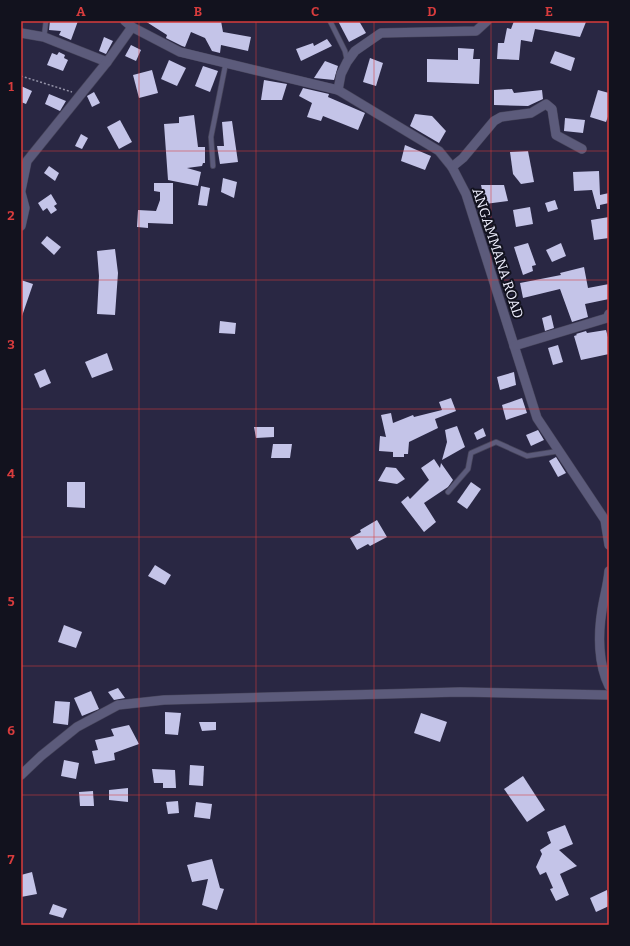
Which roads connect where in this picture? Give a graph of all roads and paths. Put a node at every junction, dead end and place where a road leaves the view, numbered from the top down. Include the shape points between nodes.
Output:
1 (46, 21) edge
2 (330, 21) edge
3 (487, 21) edge
4 (128, 24) edge
5 (21, 33) edge
6 (44, 37) junction
7 (107, 62) junction
8 (226, 62) junction
9 (347, 62) junction
10 (21, 76) edge
11 (338, 90) junction
12 (77, 98) junction
13 (582, 149) dead end
14 (213, 166) dead end
15 (452, 167) junction
16 (21, 192) edge
17 (21, 226) edge
18 (609, 314) edge
19 (514, 346) junction
20 (559, 452) junction
21 (448, 492) dead end
22 (609, 545) edge
23 (609, 571) edge
24 (609, 686) edge
25 (609, 695) edge
26 (21, 775) edge

1 - 6 lane
2 - 9 lane via 345,51
3 - 9 street via 476,31 381,33 356,51
4 - 7 street
4 - 8 street, ANGAMMANA ROAD via 180,52
5 - 6 street
6 - 7 street
7 - 12 street
8 - 11 street, ANGAMMANA ROAD
8 - 14 lane via 211,137
9 - 11 street via 341,74
10 - 12 path via 71,91
11 - 15 street, ANGAMMANA ROAD via 439,151
12 - 16 street via 27,161
13 - 15 street via 556,135 552,110 546,104 531,113 501,117 494,121 463,158
15 - 19 street, ANGAMMANA ROAD via 466,194
16 - 17 street via 25,208
18 - 19 street via 607,318
19 - 20 street, ANGAMMANA ROAD via 537,418
20 - 21 lane via 528,456 496,442 489,444 471,453 468,468
20 - 22 street, ANGAMMANA ROAD via 605,520
23 - 24 street via 601,611 600,651
25 - 26 street via 460,692 164,700 118,705 77,727

